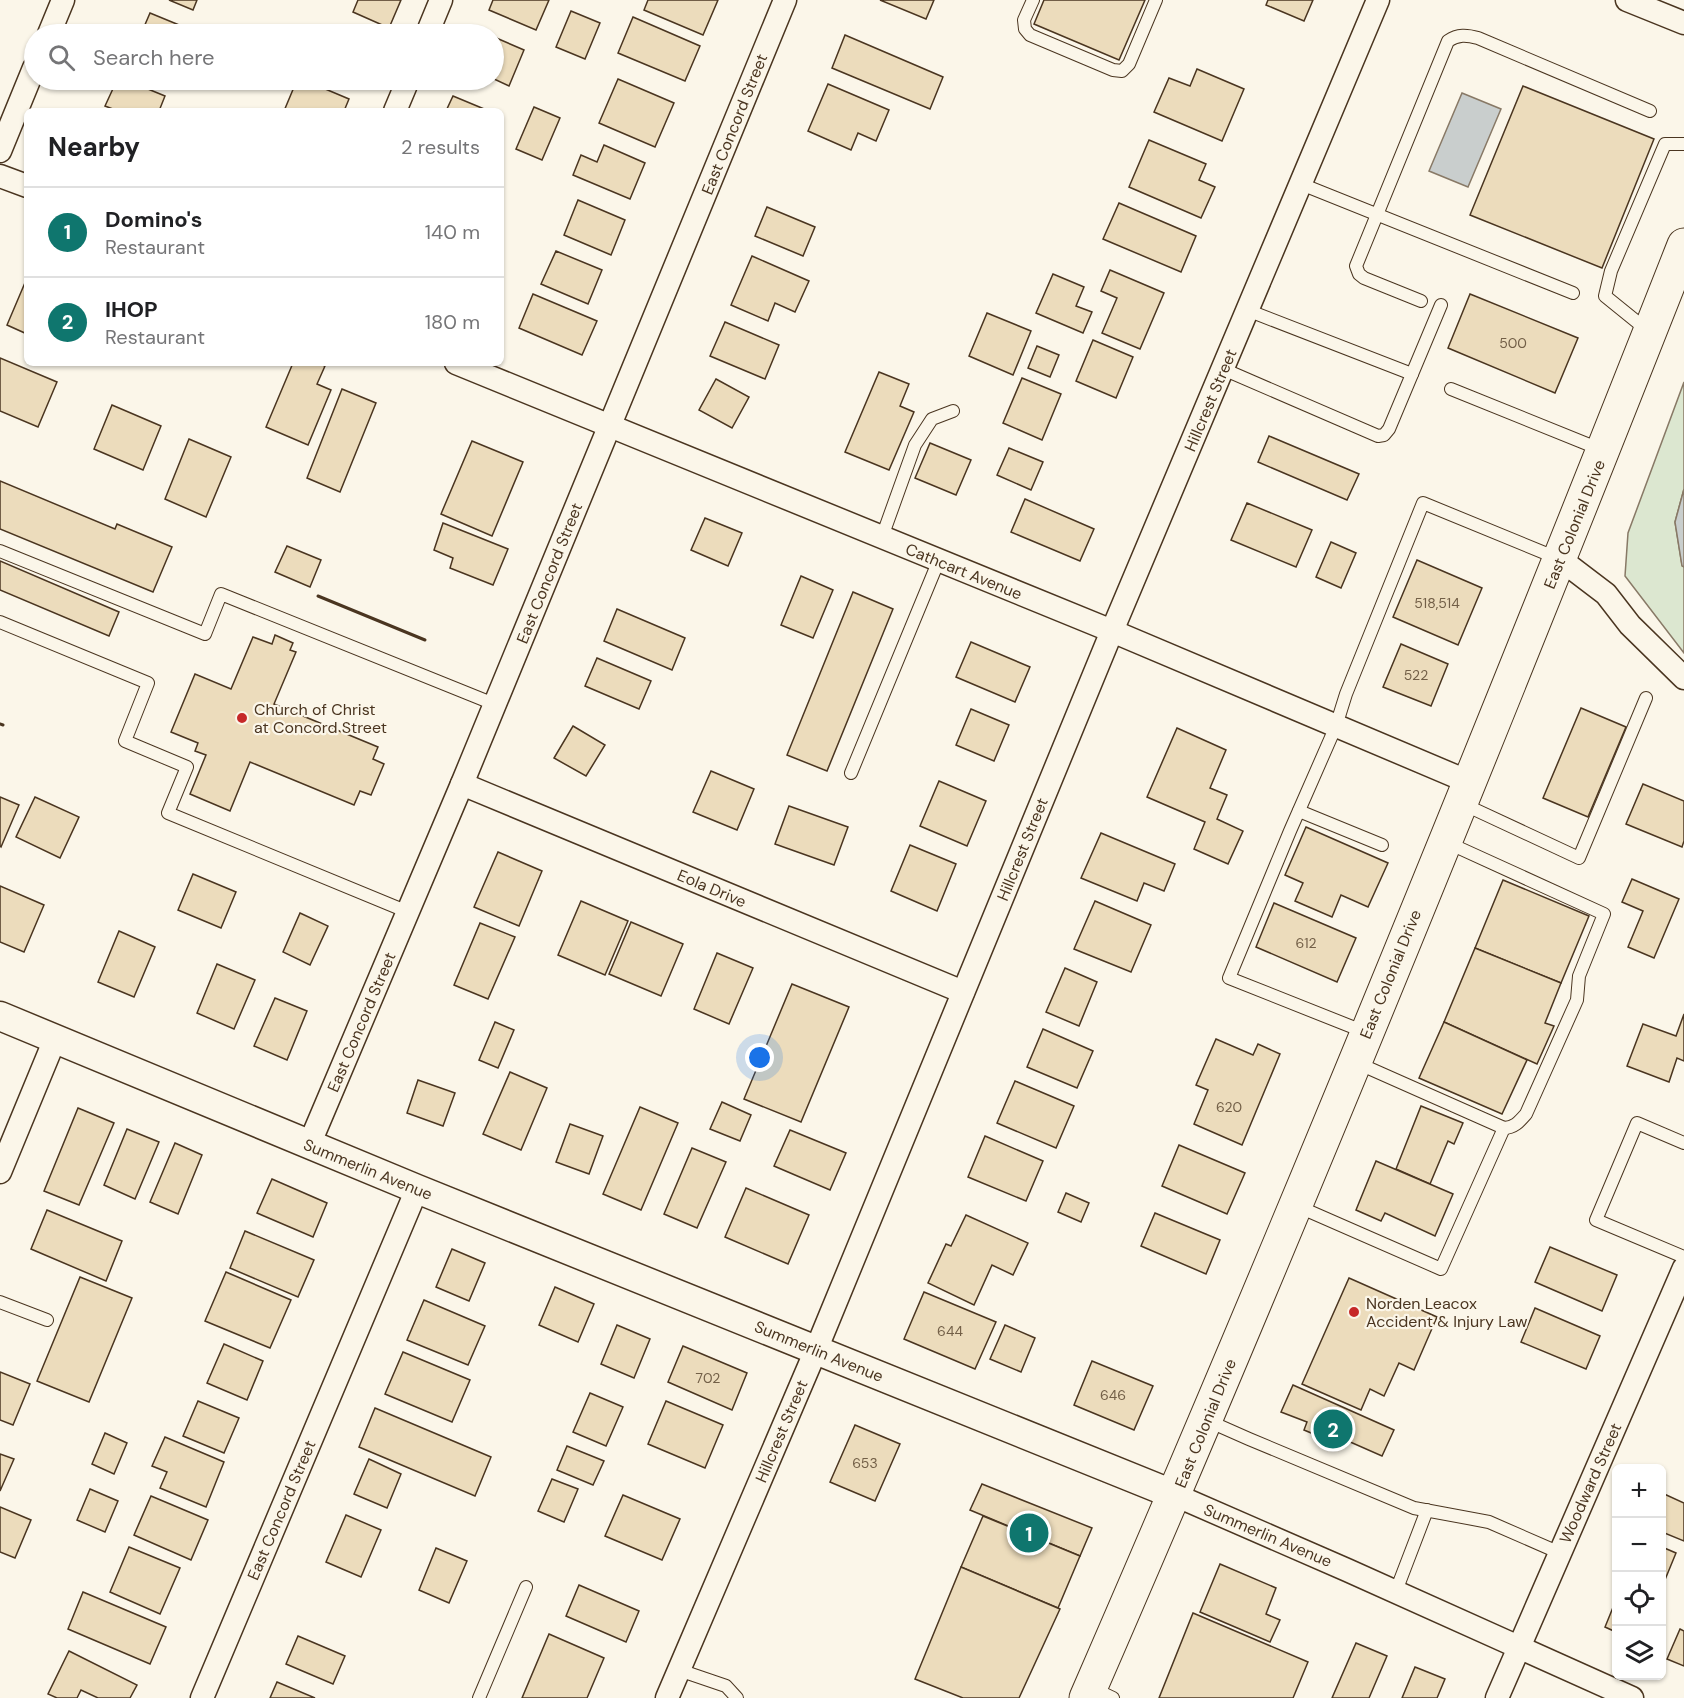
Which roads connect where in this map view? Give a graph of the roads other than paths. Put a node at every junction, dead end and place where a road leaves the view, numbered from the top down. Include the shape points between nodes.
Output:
1 (63, 0) edge
2 (441, 0) edge
3 (785, 0) edge
4 (1033, 0) edge
5 (1156, 0) edge
6 (1378, 0) edge
7 (1627, 0) edge
8 (1684, 23) edge
9 (53, 24) edge
10 (431, 24) edge
11 (25, 90) edge
12 (404, 90) edge
13 (396, 108) edge
14 (1650, 111) dead end
15 (1684, 144) edge
16 (0, 151) edge
17 (0, 176) edge
18 (1301, 184) junction
19 (24, 185) edge
20 (1376, 215) junction
21 (1684, 245) edge
22 (1573, 293) dead end
23 (1421, 301) dead end
24 (1441, 305) dead end
25 (1248, 310) junction
26 (1649, 333) junction
27 (463, 366) edge
28 (1223, 369) junction
29 (1412, 374) junction
30 (1451, 388) dead end
31 (953, 411) dead end
32 (610, 426) junction
33 (1603, 451) junction
34 (882, 537) junction
35 (0, 551) edge
36 (1560, 559) junction
37 (939, 561) junction
38 (0, 622) edge
39 (1112, 631) junction
40 (1684, 678) edge
41 (1646, 698) dead end
42 (494, 704) junction
43 (1336, 726) junction
44 (850, 773) dead end
45 (462, 784) junction
46 (1465, 792) junction
47 (1299, 811) junction
48 (1444, 842) junction
49 (1382, 845) dead end
50 (408, 912) junction
51 (963, 992) junction
52 (0, 1016) edge
53 (55, 1039) junction
54 (1360, 1047) junction
55 (1504, 1128) junction
56 (1684, 1143) edge
57 (309, 1145) junction
58 (0, 1173) edge
59 (417, 1189) junction
60 (1295, 1205) junction
61 (1684, 1257) edge
62 (1684, 1268) edge
63 (0, 1302) edge
64 (47, 1320) dead end
65 (816, 1350) junction
66 (1206, 1420) junction
67 (1175, 1495) junction
68 (1427, 1510) junction
69 (1560, 1553) junction
70 (526, 1587) dead end
71 (1396, 1591) junction
72 (1519, 1648) junction
73 (679, 1670) junction
74 (1097, 1695) edge
75 (202, 1698) edge
76 (479, 1698) edge
77 (667, 1698) edge
78 (737, 1698) edge
79 (1497, 1698) edge
80 (1632, 1698) edge

1 - 9 street
2 - 10 street
3 - 32 street, East Concord Street
4 - 5 lane via 1024,20 1030,35 1122,71 1129,64
6 - 18 street, Hillcrest Street
7 - 8 street
11 - 16 street
12 - 13 street
14 - 20 lane via 1478,38 1455,36 1448,41
15 - 26 lane via 1665,144 1611,271 1605,296
17 - 19 street
18 - 20 lane
18 - 25 street, Hillcrest Street
20 - 22 lane
20 - 23 lane via 1356,266 1359,274
21 - 26 highway, East Colonial Drive
24 - 29 lane
25 - 28 street, Hillcrest Street
25 - 29 lane
26 - 33 highway, East Colonial Drive
27 - 32 street, Cathcart Avenue
28 - 29 lane via 1378,436 1389,429
28 - 39 street, Hillcrest Street
30 - 33 lane
31 - 34 lane via 932,419 915,445
32 - 34 street, Cathcart Avenue
32 - 42 street, East Concord Street
33 - 36 highway, East Colonial Drive
34 - 37 street, Cathcart Avenue
35 - 42 lane via 205,634 221,594
36 - 40 street via 1606,594 1630,625
36 - 43 lane via 1423,503
36 - 46 highway, East Colonial Drive
37 - 39 street, Cathcart Avenue
37 - 44 lane
38 - 50 lane via 148,683 125,741 187,766 168,813
39 - 43 street, Cathcart Avenue
39 - 51 street, Hillcrest Street
41 - 46 lane via 1579,858
42 - 45 street, East Concord Street
43 - 46 street, Cathcart Avenue
43 - 47 lane
45 - 50 street, East Concord Street
45 - 51 street, Eola Drive
46 - 48 highway, East Colonial Drive
47 - 49 lane
47 - 54 lane via 1229,978
48 - 54 highway, East Colonial Drive
48 - 55 lane via 1604,914 1579,976 1577,1000 1526,1114 1518,1124
50 - 57 street, East Concord Street
51 - 65 street, Hillcrest Street
52 - 53 street, Summerlin Avenue
53 - 57 street, Summerlin Avenue
53 - 58 street
54 - 55 lane
54 - 60 highway, East Colonial Drive
55 - 60 lane via 1441,1269
56 - 61 lane via 1637,1123 1596,1220
57 - 59 street, Summerlin Avenue
59 - 65 street, Summerlin Avenue
59 - 75 street, East Concord Street
60 - 66 highway, East Colonial Drive
62 - 69 street, Woodward Street
63 - 64 lane
65 - 67 street, Summerlin Avenue
65 - 73 street, Hillcrest Street
66 - 67 highway, East Colonial Drive
66 - 68 lane via 1414,1508
67 - 71 street, Summerlin Avenue
67 - 74 highway, East Colonial Drive
68 - 69 lane via 1489,1522
68 - 71 lane
69 - 72 street, Woodward Street
70 - 76 lane
71 - 72 street, Summerlin Avenue
72 - 79 street, Woodward Street
72 - 80 street, Summerlin Avenue
73 - 77 street, Hillcrest Street
73 - 78 lane via 726,1686

